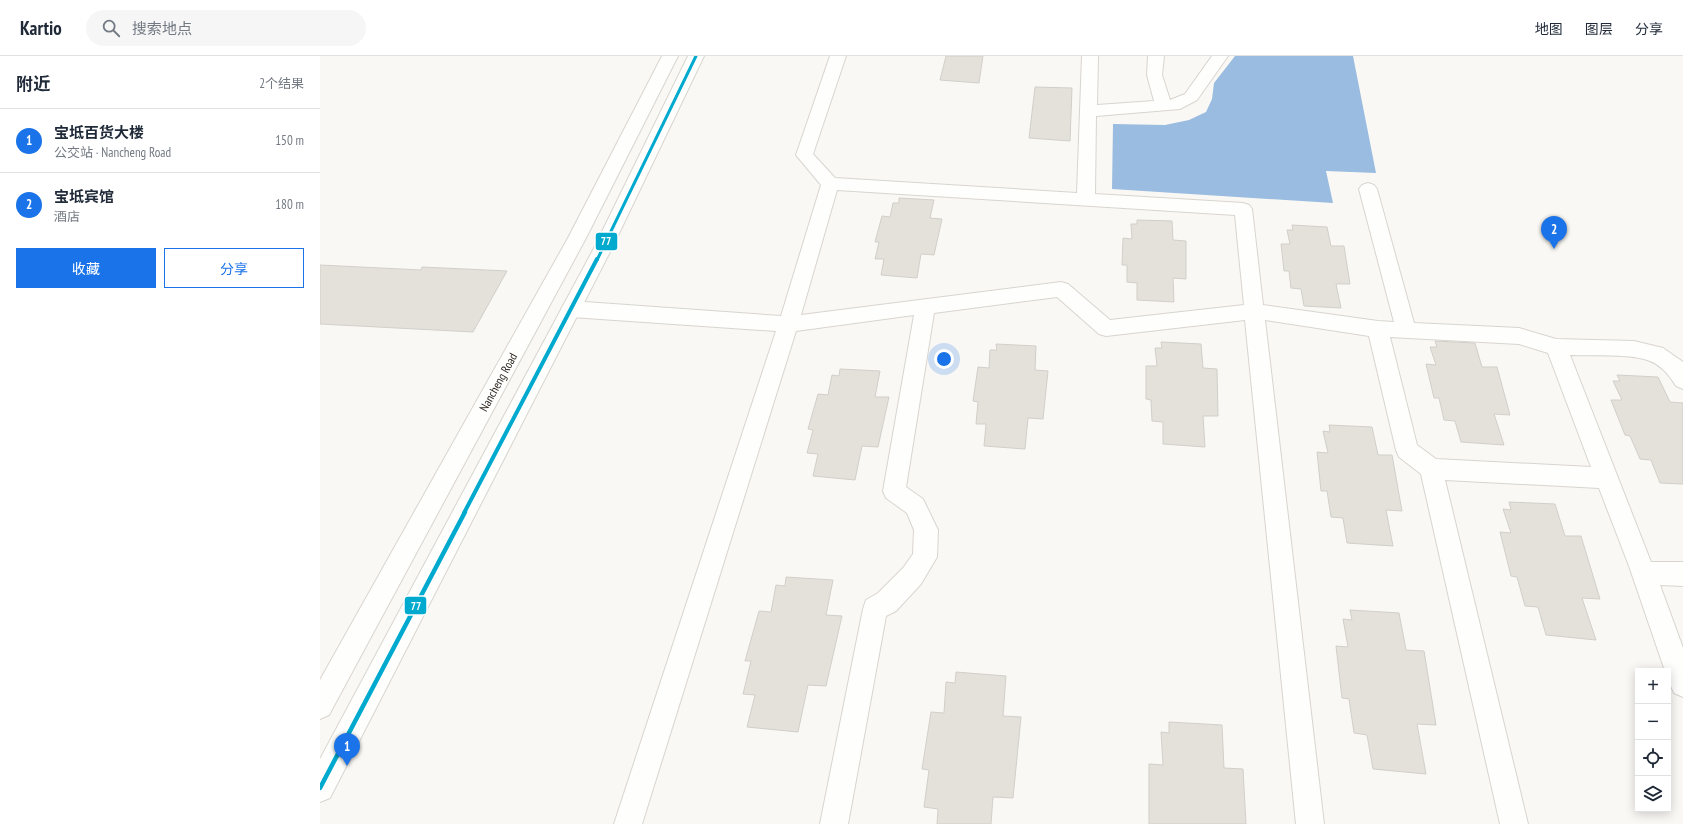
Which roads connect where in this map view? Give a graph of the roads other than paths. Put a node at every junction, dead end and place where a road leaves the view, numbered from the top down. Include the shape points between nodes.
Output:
1 (670, 56) edge
2 (696, 56) edge
3 (838, 56) edge
4 (1090, 56) edge
5 (1156, 56) edge
6 (1220, 56) edge
7 (1164, 106) junction
8 (1089, 111) junction
9 (830, 184) junction
10 (1368, 189) dead end
11 (1086, 199) junction
12 (925, 306) junction
13 (571, 309) junction
14 (1254, 311) junction
15 (788, 324) junction
16 (1378, 329) junction
17 (1406, 331) junction
18 (1556, 347) junction
19 (1683, 380) edge
20 (1431, 469) junction
21 (1607, 478) junction
22 (1644, 573) junction
23 (1683, 574) edge
24 (1683, 684) edge
25 (320, 706) edge
26 (320, 788) edge
27 (628, 824) edge
28 (834, 824) edge
29 (1310, 824) edge
30 (1514, 824) edge

1 - 25 street, Nancheng Road via 577,238
2 - 13 street
3 - 9 street via 804,155
4 - 8 street
5 - 7 street via 1156,86
6 - 7 street via 1191,97 1174,105
7 - 8 street
8 - 11 street
9 - 11 street
9 - 15 street
10 - 17 street
11 - 14 street via 1242,209
12 - 14 street via 1061,289 1106,328
12 - 15 street
12 - 28 street via 894,491 915,506 926,530 925,557 912,576 887,602 876,609
13 - 15 street
13 - 26 street
14 - 16 street
14 - 29 street
15 - 27 street
16 - 17 street
16 - 20 street via 1407,450
17 - 18 street via 1519,336
18 - 19 street via 1634,349 1656,354 1678,369
18 - 21 street
20 - 21 street
20 - 30 street
21 - 22 street
22 - 23 street
22 - 24 street

